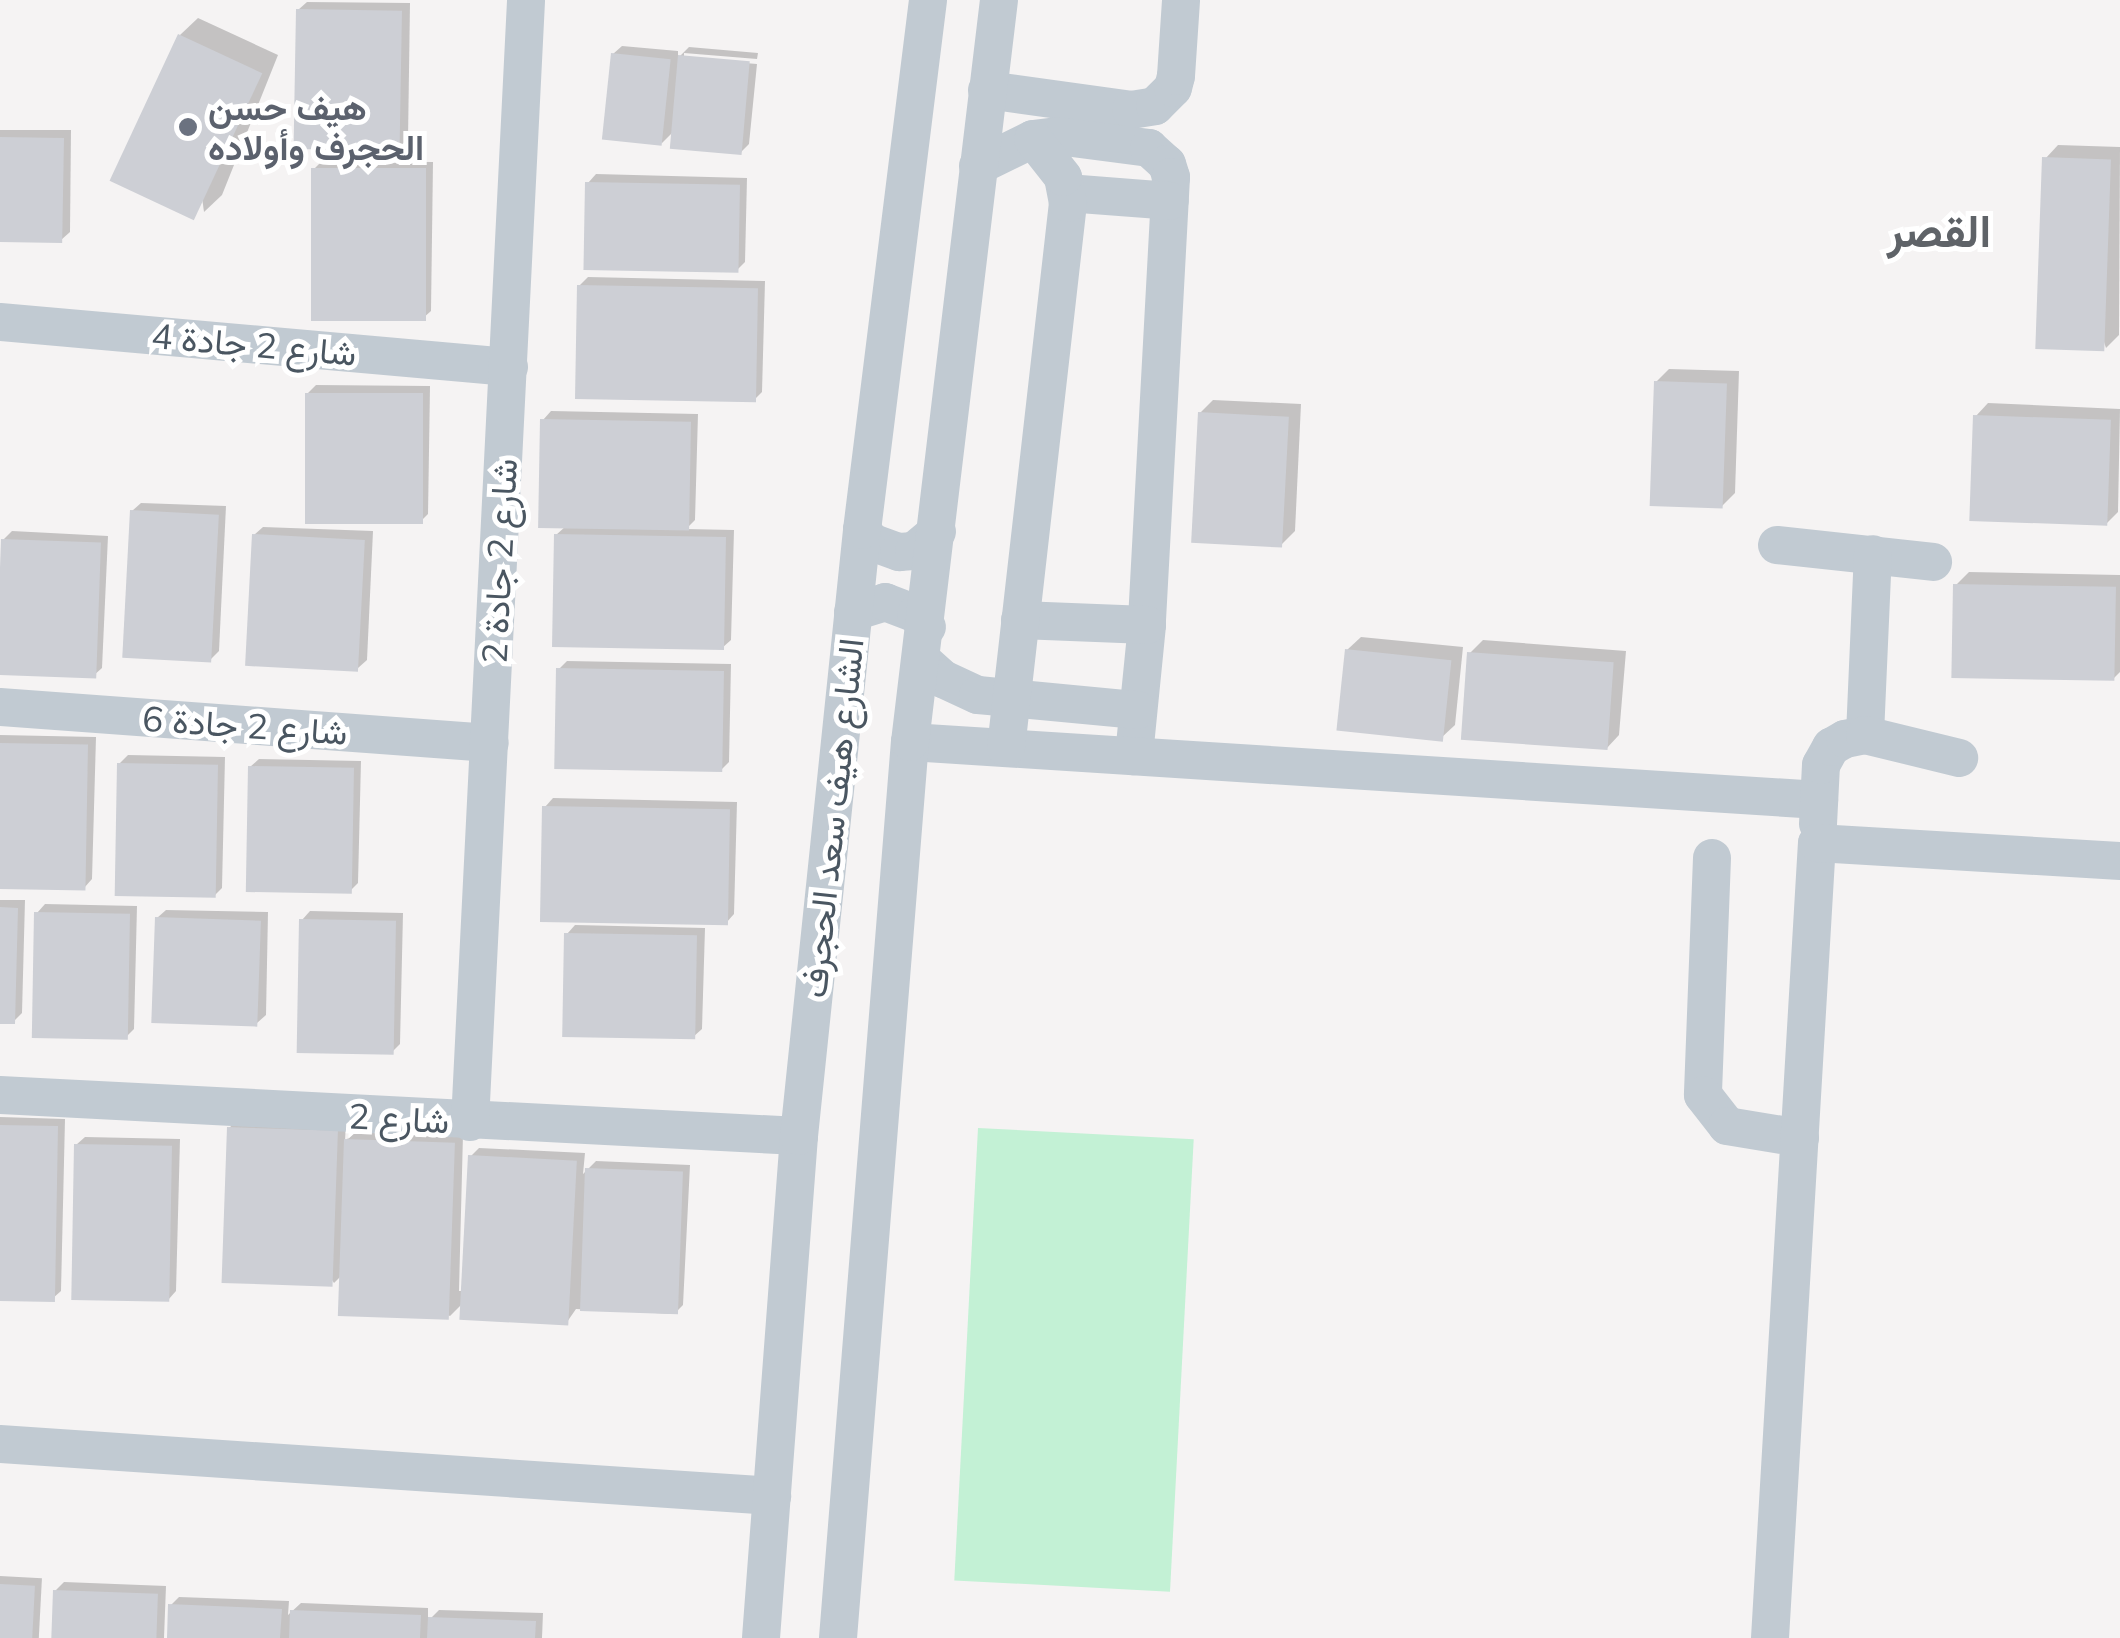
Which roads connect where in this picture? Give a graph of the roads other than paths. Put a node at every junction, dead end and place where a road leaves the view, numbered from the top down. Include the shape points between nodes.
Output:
1 (526, 0) edge
2 (928, 0) edge
3 (999, 0) edge
4 (1181, 0) edge
5 (987, 90) junction
6 (1033, 138) junction
7 (978, 166) junction
8 (1067, 193) junction
9 (1170, 201) junction
10 (0, 322) edge
11 (509, 367) junction
12 (862, 530) junction
13 (937, 532) junction
14 (1776, 545) dead end
15 (1873, 554) junction
16 (1933, 562) dead end
17 (853, 612) junction
18 (1020, 620) junction
19 (1147, 626) junction
20 (925, 644) junction
21 (1010, 698) junction
22 (0, 707) edge
23 (1137, 710) junction
24 (1866, 735) junction
25 (910, 742) junction
26 (490, 743) junction
27 (1006, 748) junction
28 (1134, 756) junction
29 (1959, 758) dead end
30 (1819, 800) junction
31 (1817, 843) junction
32 (1712, 858) dead end
33 (2120, 861) edge
34 (0, 1094) edge
35 (470, 1122) junction
36 (798, 1136) junction
37 (1800, 1138) junction
38 (0, 1444) edge
39 (772, 1496) junction
40 (761, 1638) edge
41 (838, 1638) edge
42 (1770, 1638) edge

1 - 11 street, شارع 2 جادة 2
2 - 12 street, الشارع هيف سعد الحجرف
3 - 5 street, الشارع هيف سعد الحجرف
4 - 5 street via 1176,76 1156,106 1131,110
5 - 7 street, الشارع هيف سعد الحجرف
6 - 7 street
6 - 8 street via 1056,163
6 - 9 street via 1150,148 1172,177
7 - 13 street, الشارع هيف سعد الحجرف
8 - 9 street
8 - 18 street
9 - 19 street
10 - 11 street, شارع 2 جادة 4
11 - 26 street, شارع 2 جادة 2
12 - 13 street via 871,542 899,552 914,551
12 - 17 street, الشارع هيف سعد الحجرف
13 - 20 street, الشارع هيف سعد الحجرف
14 - 15 street
15 - 16 street
15 - 24 street
17 - 20 street via 885,602 916,614
17 - 36 street, الشارع هيف سعد الحجرف
18 - 19 street
18 - 21 street
19 - 23 street
20 - 21 street via 960,688
20 - 25 street, الشارع هيف سعد الحجرف
21 - 23 street
21 - 27 street
22 - 26 street, شارع 2 جادة 6
23 - 28 street
24 - 29 street
24 - 30 street via 1831,747 1820,765
25 - 27 street
25 - 41 street, الشارع هيف سعد الحجرف
26 - 35 street, شارع 2 جادة 2
27 - 28 street
28 - 30 street
30 - 31 street
31 - 33 street
31 - 37 street
32 - 37 street via 1703,1095 1727,1126
34 - 35 street, شارع 2
35 - 36 street, شارع 2
36 - 39 street, الشارع هيف سعد الحجرف
37 - 42 street
38 - 39 street
39 - 40 street, الشارع هيف سعد الحجرف

